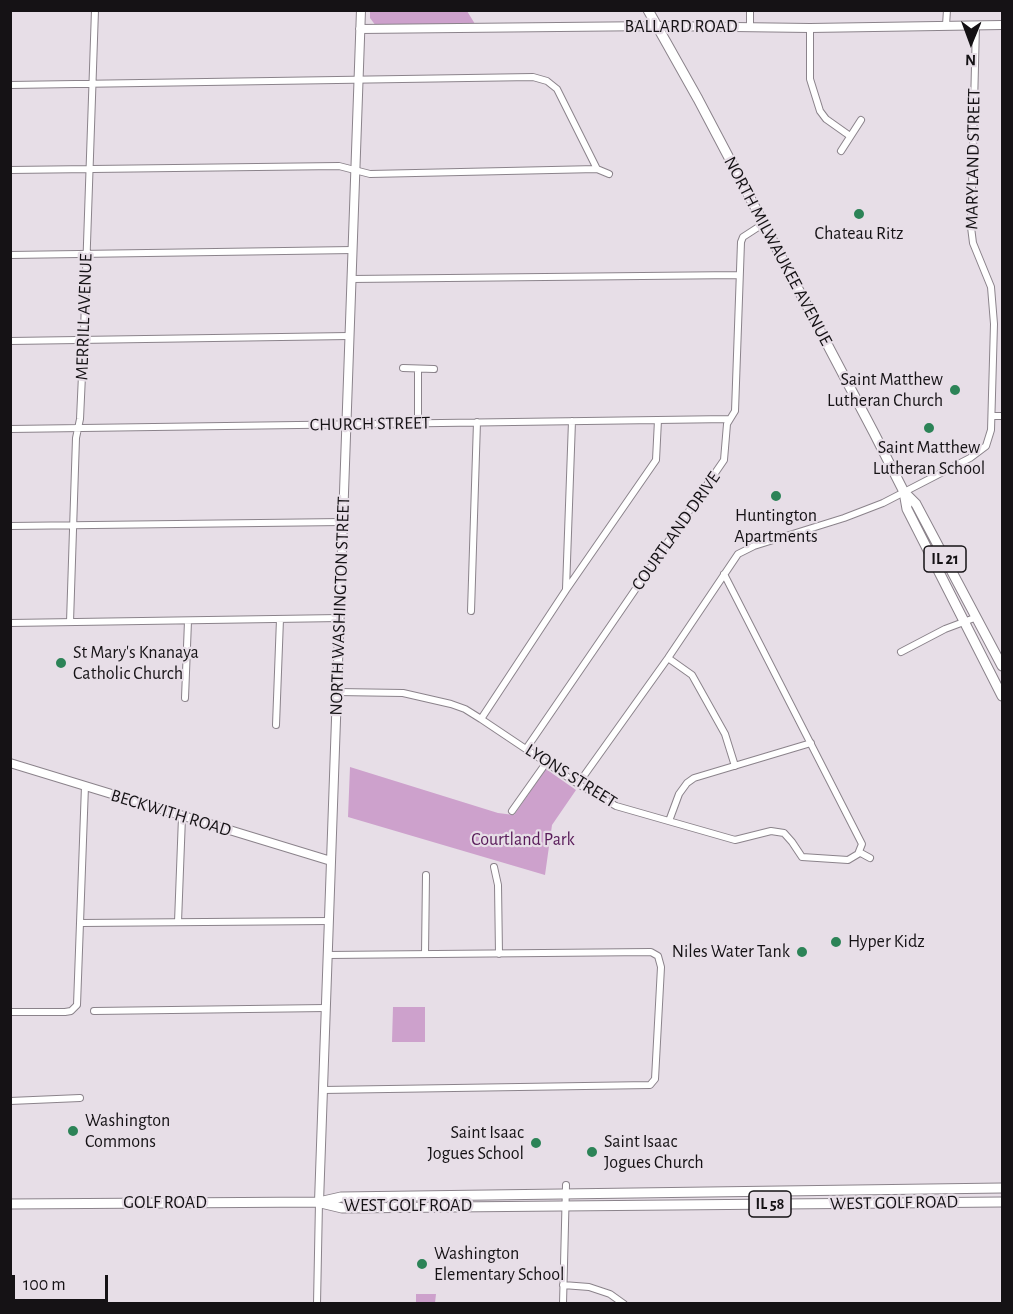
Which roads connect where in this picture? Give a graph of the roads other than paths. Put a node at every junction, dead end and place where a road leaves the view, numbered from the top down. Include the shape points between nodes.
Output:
1 (94, 10) edge
2 (361, 10) edge
3 (648, 10) edge
4 (750, 10) edge
5 (946, 10) edge
6 (976, 25) junction
7 (1002, 25) edge
8 (658, 26) junction
9 (946, 26) junction
10 (750, 28) junction
11 (810, 28) junction
12 (360, 29) junction
13 (358, 80) junction
14 (92, 84) junction
15 (10, 85) edge
16 (861, 120) dead end
17 (850, 136) junction
18 (841, 151) dead end
19 (90, 169) junction
20 (597, 169) junction
21 (10, 170) edge
22 (355, 170) junction
23 (609, 174) dead end
24 (763, 224) junction
25 (353, 250) junction
26 (87, 254) junction
27 (10, 255) edge
28 (739, 275) junction
29 (351, 279) junction
30 (350, 336) junction
31 (83, 340) junction
32 (10, 341) edge
33 (403, 368) dead end
34 (418, 369) junction
35 (434, 369) dead end
36 (992, 416) junction
37 (1002, 416) edge
38 (729, 419) junction
39 (658, 420) junction
40 (572, 421) junction
41 (477, 422) junction
42 (418, 423) junction
43 (346, 424) junction
44 (78, 428) junction
45 (10, 429) edge
46 (904, 492) junction
47 (343, 522) junction
48 (74, 524) junction
49 (10, 526) edge
50 (724, 574) junction
51 (566, 590) junction
52 (471, 611) dead end
53 (977, 617) junction
54 (340, 618) junction
55 (280, 619) junction
56 (188, 621) junction
57 (965, 621) junction
58 (70, 622) junction
59 (10, 623) edge
60 (901, 652) dead end
61 (668, 658) junction
62 (1002, 666) edge
63 (337, 692) junction
64 (1002, 696) edge
65 (186, 698) dead end
66 (481, 719) junction
67 (276, 725) dead end
68 (812, 743) junction
69 (525, 749) junction
70 (546, 762) junction
71 (10, 763) edge
72 (735, 766) junction
73 (578, 784) junction
74 (85, 786) junction
75 (512, 811) dead end
76 (182, 817) junction
77 (669, 821) junction
78 (859, 852) junction
79 (870, 858) dead end
80 (331, 861) junction
81 (494, 867) dead end
82 (426, 875) dead end
83 (329, 921) junction
84 (178, 922) junction
85 (81, 923) junction
86 (425, 954) junction
87 (499, 954) junction
88 (328, 955) junction
89 (326, 1008) junction
90 (94, 1011) dead end
91 (10, 1012) edge
92 (323, 1090) junction
93 (80, 1098) dead end
94 (10, 1101) edge
95 (1002, 1188) edge
96 (566, 1189) junction
97 (319, 1202) junction
98 (1002, 1202) edge
99 (10, 1204) edge
100 (565, 1205) junction
101 (563, 1285) junction
102 (317, 1304) edge
103 (563, 1304) edge
104 (624, 1304) edge

1 - 14 street, MERRILL AVENUE
2 - 12 street, NORTH WASHINGTON STREET
3 - 8 main road, NORTH MILWAUKEE AVENUE / IL 21
4 - 10 street
5 - 9 street
6 - 7 street, BALLARD ROAD
6 - 9 street, BALLARD ROAD
6 - 36 street, MARYLAND STREET via 971,227 973,243 991,288
8 - 10 street, BALLARD ROAD
8 - 12 street, BALLARD ROAD
8 - 24 main road, NORTH MILWAUKEE AVENUE / IL 21
9 - 11 street, BALLARD ROAD
10 - 11 street, BALLARD ROAD
11 - 17 street via 810,79 820,111
12 - 13 street, NORTH WASHINGTON STREET
13 - 14 street
13 - 20 street via 533,77 547,81 557,89
13 - 22 street, NORTH WASHINGTON STREET
14 - 15 street
14 - 19 street, MERRILL AVENUE
16 - 17 street
17 - 18 street
19 - 21 street
19 - 22 street via 339,166
19 - 26 street, MERRILL AVENUE
20 - 22 street via 370,174
20 - 23 street
22 - 25 street, NORTH WASHINGTON STREET
24 - 28 street, COURTLAND DRIVE via 743,237
24 - 46 main road, NORTH MILWAUKEE AVENUE / IL 21
25 - 26 street
25 - 29 street, NORTH WASHINGTON STREET
26 - 27 street
26 - 31 street, MERRILL AVENUE
28 - 29 street
28 - 38 street, COURTLAND DRIVE via 735,411
29 - 30 street, NORTH WASHINGTON STREET
30 - 31 street
30 - 43 street, NORTH WASHINGTON STREET
31 - 32 street
31 - 44 street, MERRILL AVENUE
33 - 34 street
34 - 35 street
34 - 42 street
36 - 37 street
36 - 46 street, MARYLAND STREET via 986,446
38 - 39 street, CHURCH STREET
38 - 69 street, COURTLAND DRIVE via 721,466
39 - 40 street, CHURCH STREET
39 - 51 street via 656,460
40 - 41 street, CHURCH STREET
40 - 51 street
41 - 42 street, CHURCH STREET
41 - 52 street
42 - 43 street, CHURCH STREET
43 - 44 street, CHURCH STREET
43 - 47 street, NORTH WASHINGTON STREET
44 - 45 street, CHURCH STREET
44 - 48 street, MERRILL AVENUE
46 - 50 street, MARYLAND STREET via 851,516 748,548
46 - 53 main road, NORTH MILWAUKEE AVENUE / IL 21 via 916,504
46 - 57 main road, NORTH MILWAUKEE AVENUE / IL 21 via 907,509
47 - 48 street
47 - 54 street, NORTH WASHINGTON STREET
48 - 49 street
48 - 58 street, MERRILL AVENUE
50 - 61 street, MARYLAND STREET
50 - 68 street
51 - 66 street
53 - 57 street
53 - 62 main road, NORTH MILWAUKEE AVENUE / IL 21
54 - 55 street
54 - 63 street, NORTH WASHINGTON STREET
55 - 56 street
55 - 67 street
56 - 58 street
56 - 65 street
57 - 60 street
57 - 64 main road, NORTH MILWAUKEE AVENUE / IL 21
58 - 59 street
61 - 72 street via 692,675 725,734
61 - 73 street, MARYLAND STREET
63 - 66 street, LYONS STREET via 414,694 465,709
63 - 80 street, NORTH WASHINGTON STREET
66 - 69 street, LYONS STREET
68 - 72 street
68 - 78 street via 862,844
69 - 70 street, LYONS STREET
70 - 73 street, LYONS STREET
70 - 75 street
71 - 74 street, BECKWITH ROAD
72 - 77 street via 687,783
73 - 77 street, LYONS STREET via 616,806
74 - 76 street, BECKWITH ROAD
74 - 85 street
76 - 80 street, BECKWITH ROAD
76 - 84 street
77 - 78 street, LYONS STREET via 735,840 771,831 784,833 802,857 848,860
78 - 79 street
80 - 83 street, NORTH WASHINGTON STREET
81 - 87 street
82 - 86 street
83 - 84 street
83 - 88 street, NORTH WASHINGTON STREET
84 - 85 street
85 - 91 street via 75,1009
86 - 87 street
86 - 88 street
87 - 92 street via 651,952 658,956 661,967 656,1079 650,1085
88 - 89 street, NORTH WASHINGTON STREET
89 - 90 street
89 - 92 street, NORTH WASHINGTON STREET
92 - 97 street, NORTH WASHINGTON STREET
93 - 94 street
95 - 96 main road, WEST GOLF ROAD / IL 58
96 - 97 main road, WEST GOLF ROAD / IL 58 via 341,1197
96 - 100 street
97 - 99 main road, GOLF ROAD / IL 58
97 - 100 main road, WEST GOLF ROAD / IL 58 via 342,1208
97 - 102 street
98 - 100 main road, WEST GOLF ROAD / IL 58
100 - 101 street
101 - 103 street
101 - 104 street via 590,1287

